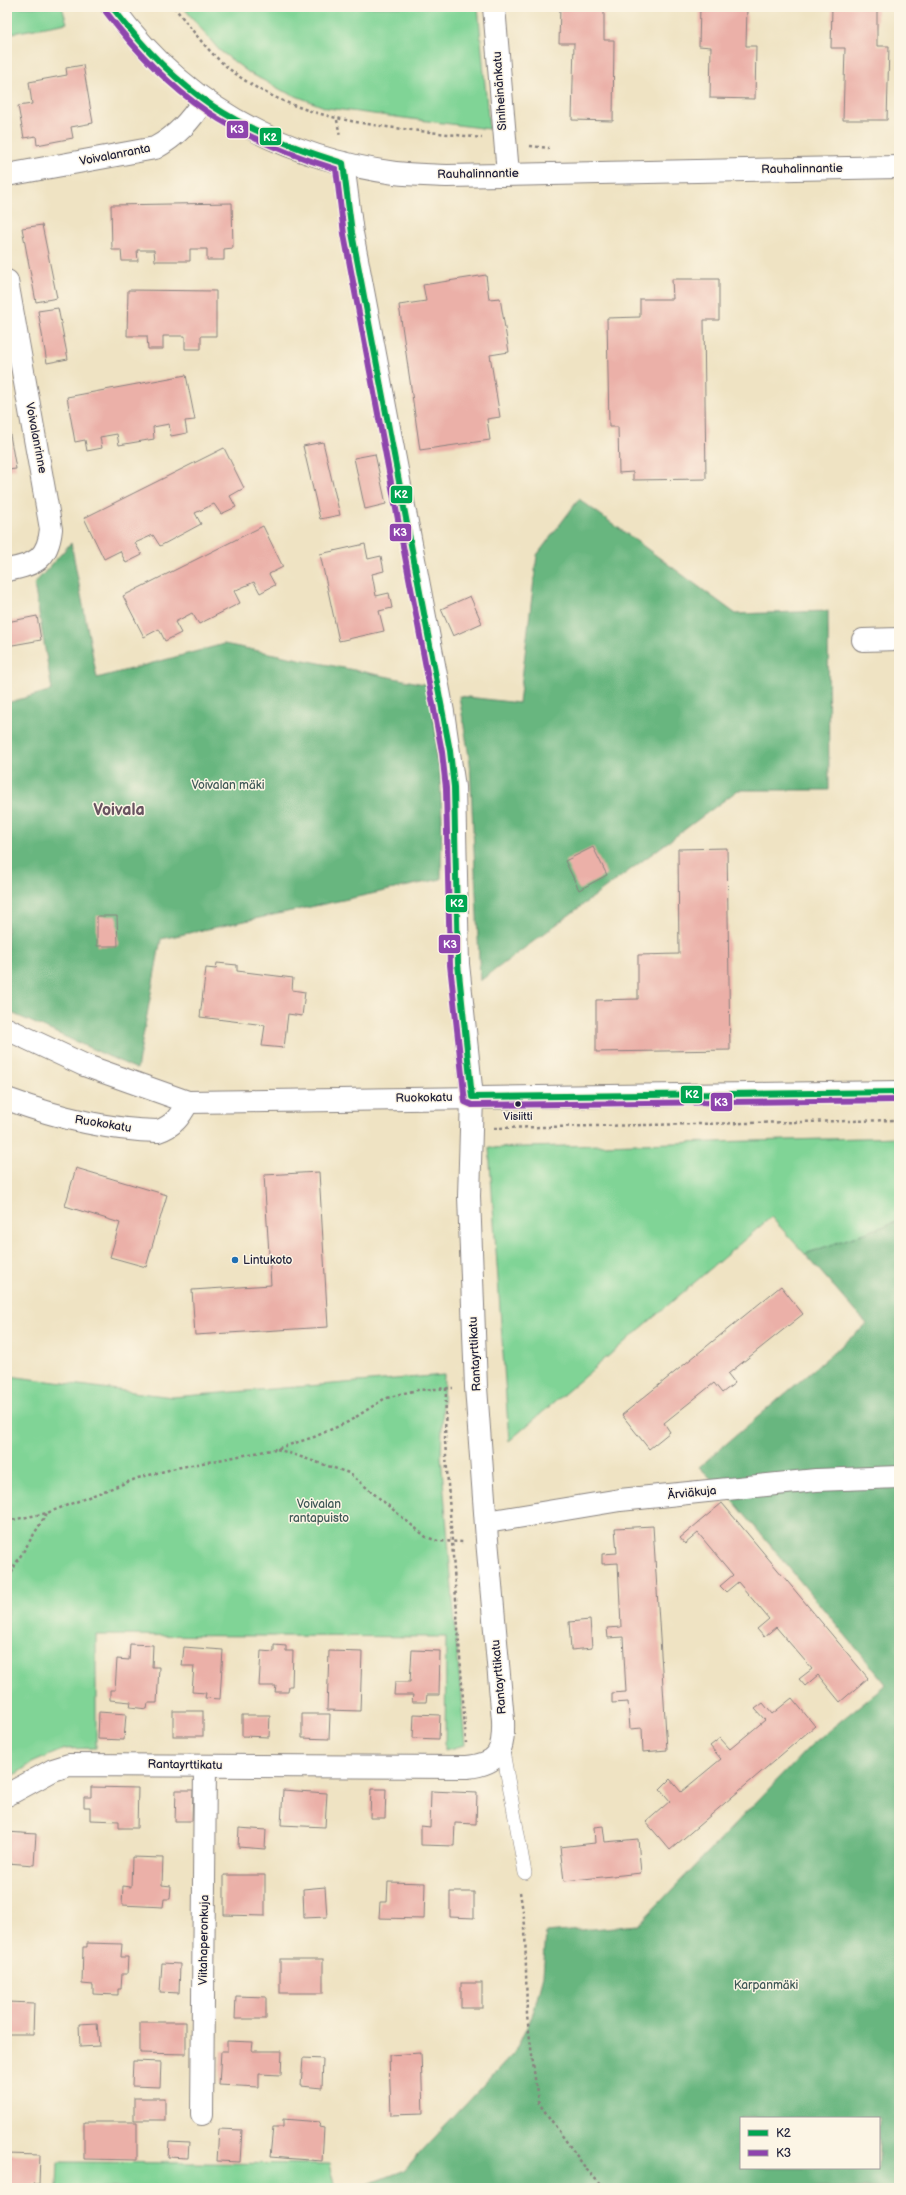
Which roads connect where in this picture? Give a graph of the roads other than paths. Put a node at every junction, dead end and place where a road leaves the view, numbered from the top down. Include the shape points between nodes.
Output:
1 (112, 7) edge
2 (494, 7) edge
3 (204, 100) junction
4 (343, 163) junction
5 (899, 167) edge
6 (508, 174) junction
7 (7, 175) edge
8 (7, 281) edge
9 (7, 570) edge
10 (899, 639) edge
11 (863, 640) dead end
12 (7, 1029) edge
13 (899, 1092) edge
14 (472, 1097) junction
15 (7, 1099) edge
16 (188, 1102) junction
17 (899, 1477) edge
18 (487, 1531) junction
19 (502, 1744) junction
20 (205, 1766) junction
21 (7, 1795) edge
22 (525, 1873) dead end
23 (202, 2114) dead end

1 - 3 street, Rauhalinnantie via 136,38 169,71
2 - 6 street, Siniheinänkatu
3 - 4 street, Rauhalinnantie via 246,127 291,147
3 - 7 street, Voivalanranta via 184,128 155,148
4 - 6 street, Rauhalinnantie via 396,173 447,176
4 - 14 street, Rantayrttikatu via 352,233 450,751 454,787 458,964
5 - 6 street, Rauhalinnantie
8 - 9 street, Voivalanrinne via 51,529 46,550 40,559 32,564
10 - 11 street
12 - 16 street, Ruokokatu via 84,1065
13 - 14 street, Ruokokatu
14 - 16 street, Ruokokatu
14 - 18 street, Rantayrttikatu via 468,1196 476,1387
15 - 16 street, Ruokokatu via 76,1121 152,1131 169,1128
17 - 18 street, Ärviäkuja via 816,1480 620,1500
18 - 19 street, Rantayrttikatu via 503,1720
19 - 20 street, Rantayrttikatu via 498,1755 491,1762 481,1766
19 - 22 lane
20 - 21 street, Rantayrttikatu via 69,1765 53,1770
20 - 23 street, Viitahaperonkuja

